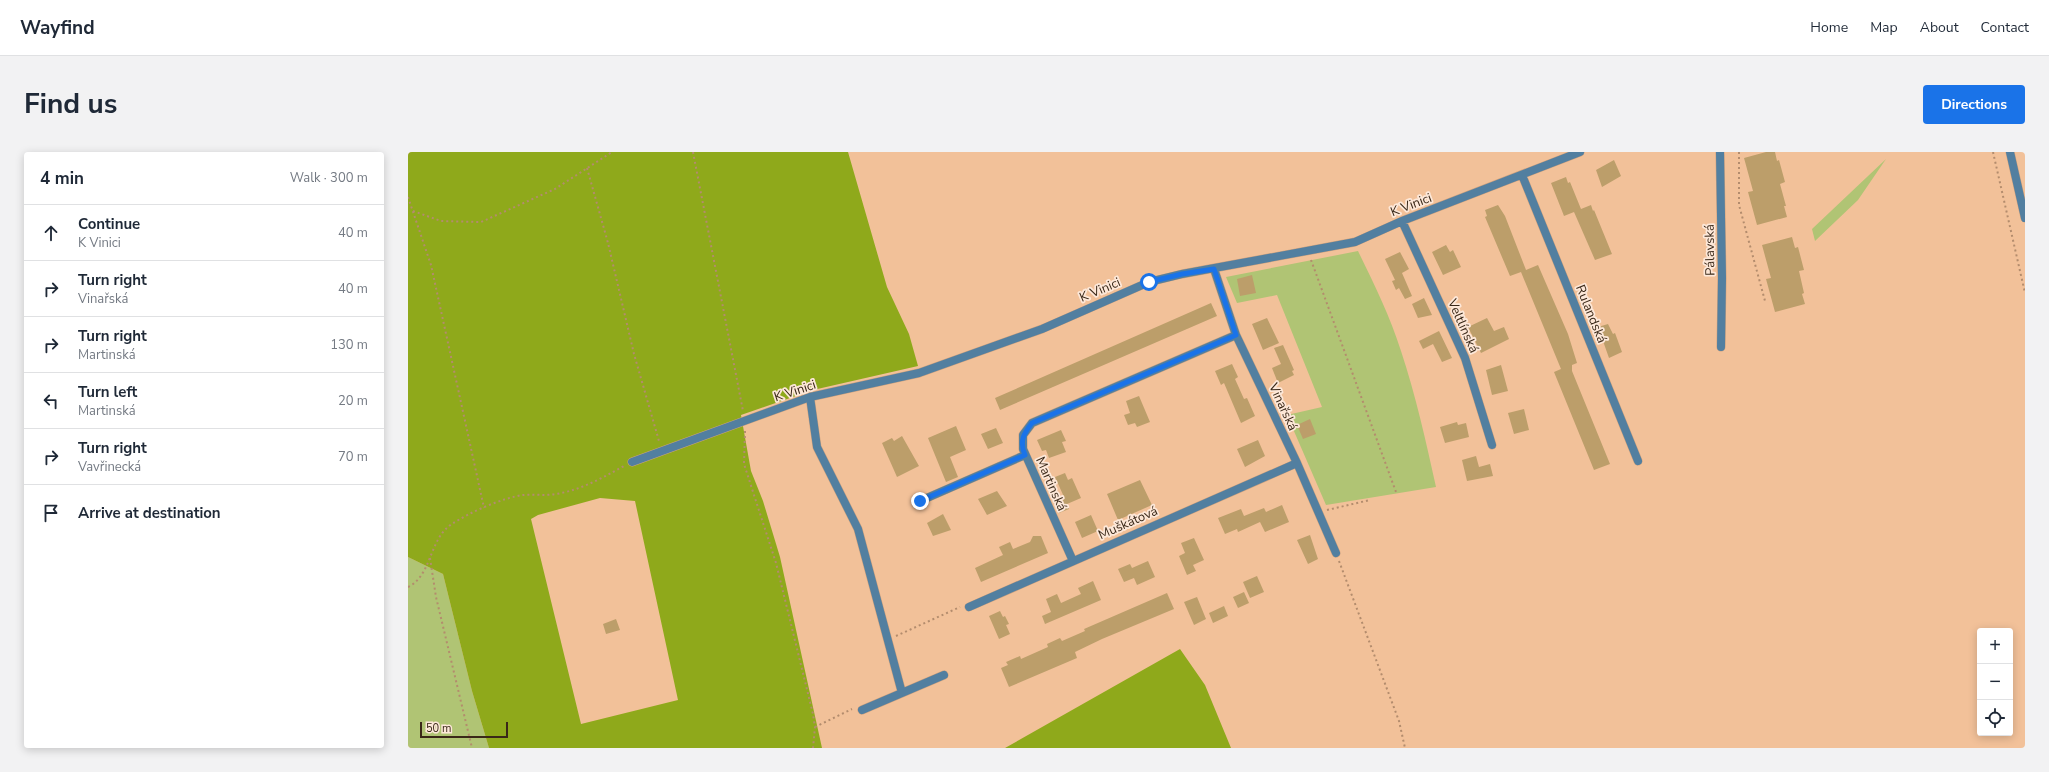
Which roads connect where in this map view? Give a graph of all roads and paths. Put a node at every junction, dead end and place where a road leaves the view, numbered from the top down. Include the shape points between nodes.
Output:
1 (612, 152) edge
2 (693, 152) edge
3 (1580, 152) edge
4 (1720, 152) edge
5 (1739, 152) edge
6 (1993, 152) edge
7 (2010, 152) edge
8 (587, 168) junction
9 (1522, 175) junction
10 (408, 197) edge
11 (412, 210) junction
12 (2025, 218) edge
13 (1402, 221) junction
14 (1308, 252) junction
15 (1214, 269) junction
16 (2025, 293) edge
17 (1765, 301) dead end
18 (1236, 335) junction
19 (1721, 347) dead end
20 (810, 397) junction
21 (745, 421) junction
22 (1492, 445) dead end
23 (662, 451) junction
24 (1025, 455) junction
25 (1638, 461) dead end
26 (632, 462) joint
27 (1297, 463) junction
28 (1396, 492) dead end
29 (1370, 500) dead end
30 (920, 501) dead end
31 (484, 508) junction
32 (1318, 512) junction
33 (1336, 553) joint
34 (430, 557) junction
35 (1073, 561) junction
36 (408, 587) edge
37 (968, 605) joint
38 (888, 639) junction
39 (944, 675) dead end
40 (902, 693) junction
41 (862, 710) joint
42 (815, 727) junction
43 (472, 748) edge
44 (813, 748) edge
45 (1405, 748) edge

1 - 8 path
2 - 21 path
3 - 9 street, K Vinici
4 - 19 street, Pálavská
5 - 17 path via 1739,205
6 - 16 path
7 - 12 street
8 - 11 path via 556,188 480,222 441,221
8 - 23 path via 634,354
9 - 13 street, K Vinici
9 - 25 street, Rulandská
10 - 11 path
11 - 31 path via 431,265
13 - 14 street, K Vinici via 1354,242
13 - 22 street, Veltlínská via 1465,358
14 - 15 street, K Vinici
14 - 28 path
15 - 18 street, Vinařská
15 - 20 street, K Vinici via 1149,282 1042,329 919,373
18 - 24 street, Martinská via 1032,423 1023,435
18 - 27 street, Vinařská
20 - 21 street, K Vinici
20 - 38 street via 817,446 858,529
21 - 23 street, K Vinici
21 - 42 path via 744,464 776,563
23 - 26 street, K Vinici
24 - 30 street
24 - 35 street, Martinská
26 - 31 path via 589,485 556,494 522,495
27 - 32 street, Vinařská
27 - 35 street, Muškátová
29 - 32 path
31 - 34 path via 451,524 442,532
32 - 33 street, Vinařská
33 - 45 path via 1399,721
34 - 36 path via 417,583
34 - 43 path via 436,597
35 - 37 street, Muškátová
37 - 38 path
38 - 40 street
39 - 40 street
40 - 41 street
41 - 42 path via 860,706
42 - 44 path

